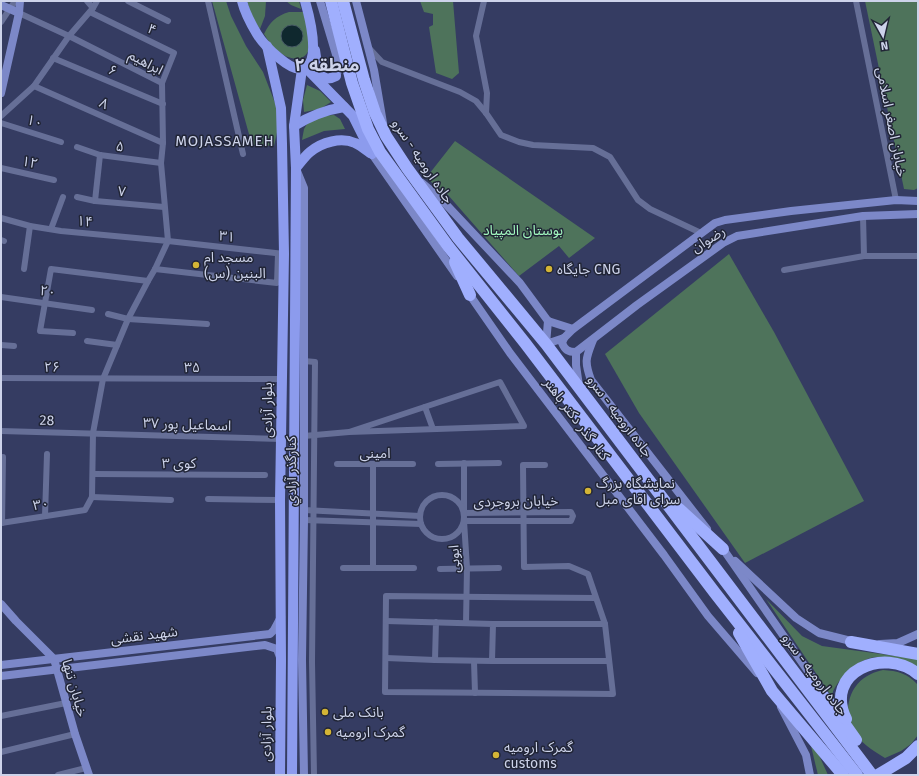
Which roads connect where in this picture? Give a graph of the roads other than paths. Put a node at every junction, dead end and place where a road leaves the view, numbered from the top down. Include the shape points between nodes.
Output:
1 (15, 1) edge
2 (20, 1) edge
3 (86, 1) edge
4 (97, 1) edge
5 (128, 1) edge
6 (208, 1) edge
7 (242, 1) edge
8 (305, 1) edge
9 (320, 1) edge
10 (331, 1) edge
11 (344, 1) edge
12 (356, 1) edge
13 (484, 1) edge
14 (856, 1) edge
15 (1, 5) edge
16 (10, 9) junction
17 (91, 10) junction
18 (19, 12) junction
19 (168, 21) dead end
20 (1, 22) edge
21 (70, 36) junction
22 (313, 42) junction
23 (267, 46) junction
24 (368, 46) junction
25 (53, 58) junction
26 (382, 62) junction
27 (304, 68) junction
28 (374, 70) junction
29 (336, 76) joint
30 (162, 83) junction
31 (34, 86) junction
32 (1, 94) edge
33 (163, 104) junction
34 (344, 107) junction
35 (486, 112) junction
36 (1, 116) edge
37 (1, 123) edge
38 (294, 126) junction
39 (386, 136) junction
40 (61, 142) dead end
41 (163, 143) junction
42 (77, 147) dead end
43 (376, 153) junction
44 (243, 154) dead end
45 (100, 155) junction
46 (161, 163) junction
47 (1, 168) edge
48 (296, 168) junction
49 (406, 168) junction
50 (54, 180) dead end
51 (63, 197) dead end
52 (77, 198) dead end
53 (896, 200) junction
54 (95, 201) junction
55 (918, 201) edge
56 (164, 207) junction
57 (918, 214) edge
58 (863, 216) junction
59 (1, 218) edge
60 (30, 226) junction
61 (51, 230) junction
62 (701, 233) junction
63 (168, 241) junction
64 (448, 246) junction
65 (281, 254) junction
66 (864, 256) junction
67 (918, 256) edge
68 (24, 270) dead end
69 (155, 270) junction
70 (784, 270) dead end
71 (148, 281) junction
72 (470, 295) junction
73 (1, 297) edge
74 (45, 303) junction
75 (92, 310) dead end
76 (108, 314) dead end
77 (128, 319) junction
78 (548, 321) junction
79 (207, 324) dead end
80 (573, 329) junction
81 (73, 333) dead end
82 (564, 338) junction
83 (593, 340) junction
84 (88, 341) dead end
85 (546, 344) junction
86 (1, 345) edge
87 (117, 345) junction
88 (14, 346) dead end
89 (576, 352) junction
90 (304, 361) junction
91 (1, 378) edge
92 (281, 378) junction
93 (103, 379) junction
94 (580, 388) junction
95 (425, 407) junction
96 (433, 429) junction
97 (1, 431) edge
98 (349, 432) junction
99 (93, 433) junction
100 (304, 436) junction
101 (314, 436) junction
102 (281, 439) junction
103 (47, 454) dead end
104 (2, 457) dead end
105 (464, 463) junction
106 (498, 463) dead end
107 (337, 464) dead end
108 (414, 464) dead end
109 (438, 464) dead end
110 (373, 465) junction
111 (545, 465) dead end
112 (93, 474) junction
113 (265, 475) dead end
114 (654, 486) junction
115 (92, 497) junction
116 (208, 499) dead end
117 (172, 500) dead end
118 (280, 500) junction
119 (304, 510) junction
120 (314, 510) junction
121 (525, 512) junction
122 (464, 513) junction
123 (373, 514) junction
124 (294, 515) junction
125 (45, 516) junction
126 (420, 516) junction
127 (304, 520) junction
128 (314, 520) junction
129 (524, 520) junction
130 (464, 521) junction
131 (373, 522) junction
132 (1, 523) edge
133 (421, 524) junction
134 (723, 549) junction
135 (343, 568) dead end
136 (373, 568) junction
137 (414, 568) dead end
138 (467, 568) junction
139 (499, 568) dead end
140 (440, 569) dead end
141 (715, 593) junction
142 (467, 597) junction
143 (596, 598) junction
144 (1, 604) edge
145 (281, 617) junction
146 (386, 621) junction
147 (436, 622) junction
148 (757, 622) junction
149 (466, 623) junction
150 (493, 624) junction
151 (605, 624) junction
152 (270, 634) junction
153 (918, 634) edge
154 (851, 642) junction
155 (270, 646) junction
156 (916, 654) edge
157 (386, 658) junction
158 (54, 659) junction
159 (281, 660) junction
160 (436, 660) junction
161 (474, 661) junction
162 (492, 661) junction
163 (609, 661) junction
164 (1, 665) edge
165 (58, 670) junction
166 (918, 674) edge
167 (1, 676) edge
168 (772, 691) junction
169 (475, 693) junction
170 (66, 703) junction
171 (832, 706) junction
172 (1, 716) edge
173 (75, 734) junction
174 (858, 743) junction
175 (918, 746) edge
176 (314, 751) junction
177 (1, 752) edge
178 (304, 752) junction
179 (918, 754) edge
180 (906, 758) junction
181 (87, 771) edge
182 (58, 775) edge
183 (280, 775) edge
184 (292, 775) edge
185 (304, 775) edge
186 (314, 775) edge
187 (810, 775) edge
188 (843, 775) edge
189 (857, 775) edge
190 (872, 775) edge
191 (878, 775) edge
192 (881, 775) edge

1 - 16 street
2 - 18 main road
3 - 17 street
4 - 17 street
5 - 19 street
6 - 44 street
7 - 23 main road via 258,36
8 - 22 main road
9 - 29 main road via 338,61
10 - 43 highway, جاده ارومیه - سرو via 352,83
11 - 39 highway, جاده ارومیه - سرو via 364,80
12 - 24 main road
13 - 35 street via 476,36 487,93
14 - 53 street, خیابان اصغر اسلامی
15 - 16 main road
16 - 18 main road
16 - 20 street
17 - 21 street
17 - 30 street, ۴ via 174,54
18 - 21 street, ابراهیم
18 - 32 main road
21 - 25 street
21 - 30 street, ابراهیم
22 - 27 main road, بلوار آزادی via 311,58
22 - 29 main road via 322,76
23 - 27 main road via 288,65 297,69
23 - 65 main road, بلوار آزادی via 281,108
24 - 26 street
24 - 28 main road
25 - 31 street
25 - 33 street, ۶
26 - 28 street
26 - 35 street via 460,92 476,101
27 - 34 main road
27 - 38 main road, بلوار آزادی
28 - 39 main road
30 - 33 street, ابراهیم
31 - 36 street
31 - 41 street, ۸
33 - 41 street, ابراهیم
34 - 38 main road via 316,114
34 - 43 main road via 354,116
35 - 62 street via 501,135 519,142 593,148 602,151 610,157 638,200 650,209
37 - 40 street, ۱۰
38 - 48 main road, بلوار آزادی
39 - 49 highway, جاده ارومیه - سرو
41 - 46 street, ابراهیم
42 - 45 street, ۵
43 - 48 main road via 355,143 330,142 310,152
43 - 64 highway, جاده ارومیه - سرو
43 - 72 main road, کنار گذر دکتر باهنر
45 - 46 street, ۵
45 - 54 street
46 - 56 street, ابراهیم
47 - 50 street, ۱۲
48 - 90 main road, کنارگذر آزادي via 304,188
48 - 124 main road, بلوار آزادی
49 - 78 main road via 440,198 520,282
49 - 85 highway, جاده ارومیه - سرو via 458,238
51 - 61 street
52 - 54 street, ۷
53 - 55 main road, رضوان
53 - 62 main road, رضوان via 725,220 715,223
54 - 56 street, ۷
56 - 63 street, ابراهیم
57 - 58 main road, رضوان
58 - 66 street
58 - 83 main road, رضوان via 737,236 715,248
59 - 60 street, ۱۴
60 - 61 street, ۱۴
60 - 68 street
61 - 63 street, ۱۴
62 - 80 main road, رضوان
63 - 65 street, ۳۱
63 - 69 street
64 - 72 highway
64 - 141 highway, جاده ارومیه - سرو
65 - 69 street via 277,283
65 - 92 main road, بلوار آزادی
66 - 67 street
66 - 70 street
69 - 71 street
71 - 74 street via 51,269
71 - 77 street
72 - 168 main road, کنار گذر دکتر باهنر via 510,353 708,616
73 - 74 street, ۲۰
74 - 75 street, ۲۰
74 - 81 street via 40,330
76 - 77 street
77 - 79 street
77 - 87 street
78 - 80 main road
78 - 85 main road
80 - 82 main road, رضوان
82 - 85 main road, رضوان
82 - 89 main road via 562,343 565,349
83 - 89 main road, رضوان
83 - 134 main road via 586,358 591,380
84 - 87 street
85 - 94 highway, جاده ارومیه - سرو
86 - 88 street
87 - 93 street
89 - 94 main road
90 - 100 main road, کنارگذر آزادي
90 - 101 street via 315,362
91 - 93 street, ۲۶
92 - 93 street, ۳۵
92 - 102 main road, بلوار آزادی
93 - 99 street
94 - 114 highway, جاده ارومیه - سرو
95 - 96 street
95 - 96 street via 500,382 524,426
95 - 98 street
96 - 98 street
97 - 99 street, 28
98 - 101 street
99 - 102 street, اسماعیل پور ۳۷
99 - 112 street
100 - 101 street
100 - 119 main road, کنارگذر آزادي
101 - 120 street
102 - 118 main road, بلوار آزادی
103 - 125 street
104 - 132 street
105 - 106 street
105 - 109 street
105 - 122 street
107 - 110 street, امینی
108 - 110 street, امینی
110 - 123 street
111 - 121 street via 523,465
112 - 113 street, کوی ۳
112 - 115 street
114 - 134 highway
114 - 148 highway, جاده ارومیه - سرو
115 - 117 street
115 - 125 street, ۳۰ via 85,510
116 - 118 street
118 - 145 main road, بلوار آزادی
119 - 120 street
119 - 124 main road
119 - 127 main road, کنارگذر آزادي
120 - 123 street
120 - 128 street
121 - 122 street, خیابان بروجردی
121 - 129 street
121 - 129 street, خیابان بروجردی via 571,512 573,516 571,521
122 - 126 street via 458,501 445,495 431,498
122 - 130 street
123 - 126 street
123 - 131 street
124 - 127 main road
124 - 184 main road, بلوار آزادی
125 - 132 street, ۳۰
126 - 133 street
127 - 128 street
127 - 178 main road, کنارگذر آزادي
128 - 131 street
128 - 176 street
129 - 130 street, خیابان بروجردی
129 - 143 street via 524,567 569,566 588,574
130 - 133 street via 457,534 444,539 430,535
130 - 138 street, ایوبی
131 - 133 street
131 - 136 street
134 - 154 main road via 796,618 819,633
134 - 171 main road
135 - 136 street
136 - 137 street
138 - 139 street
138 - 140 street
138 - 142 street, ایوبی
141 - 168 highway
141 - 189 highway, جاده ارومیه - سرو
142 - 143 street
142 - 146 street via 386,596
142 - 149 street, ایوبی
143 - 151 street
144 - 158 main road, خیابان تنها
145 - 152 main road
145 - 159 main road, بلوار آزادی
146 - 147 street
146 - 157 street
147 - 149 street
147 - 160 street
148 - 171 highway
148 - 190 highway, جاده ارومیه - سرو
149 - 150 street
150 - 151 street
150 - 162 street
151 - 163 street
152 - 155 main road via 274,641
152 - 158 main road, شهید نقشی
153 - 154 main road via 898,643
154 - 156 highway
155 - 159 main road via 277,648
155 - 165 main road, شهید نقشی
157 - 160 street
157 - 169 street via 385,692
158 - 164 main road, شهید نقشی
158 - 165 main road, خیابان تنها
159 - 183 main road, بلوار آزادی
160 - 161 street
161 - 162 street
161 - 169 street
162 - 163 street
163 - 169 street via 613,694
165 - 167 main road, شهید نقشی
165 - 170 main road, خیابان تنها
166 - 174 highway via 901,665 888,662 869,664 857,669 845,681 842,711
168 - 187 main road, کنار گذر دکتر باهنر via 806,755
168 - 188 highway
170 - 172 street
170 - 173 main road, خیابان تنها
171 - 174 highway
173 - 177 street
173 - 181 main road, خیابان تنها
174 - 192 highway
175 - 180 highway
176 - 178 street
176 - 186 street
178 - 185 main road, کنارگذر آزادي
179 - 180 highway
180 - 191 highway
181 - 182 street

